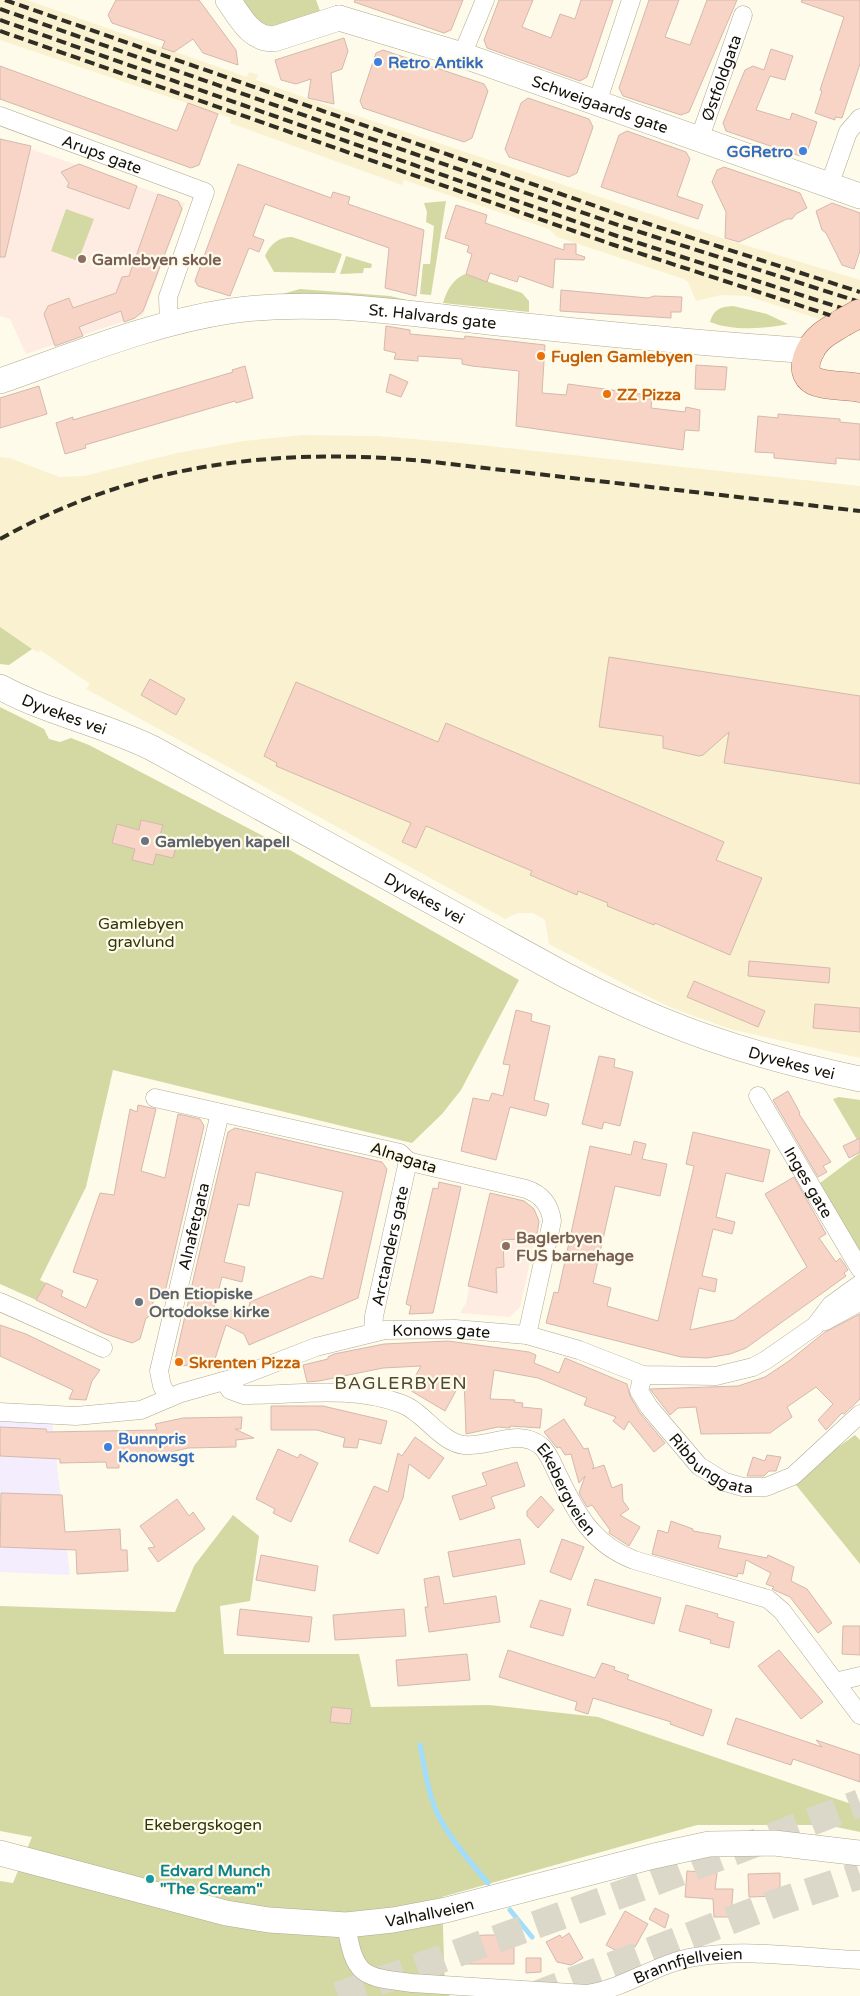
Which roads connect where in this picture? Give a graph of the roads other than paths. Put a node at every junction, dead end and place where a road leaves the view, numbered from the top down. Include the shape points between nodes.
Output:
1 (228, 0) edge
2 (485, 0) edge
3 (631, 0) edge
4 (334, 9) edge
5 (743, 15) dead end
6 (462, 55) junction
7 (597, 103) junction
8 (0, 116) edge
9 (860, 118) edge
10 (699, 140) junction
11 (829, 186) junction
12 (860, 196) edge
13 (860, 313) edge
14 (169, 324) junction
15 (812, 354) junction
16 (0, 381) edge
17 (852, 387) edge
18 (0, 687) edge
19 (860, 1079) edge
20 (758, 1096) dead end
21 (155, 1098) dead end
22 (220, 1113) junction
23 (408, 1161) junction
24 (860, 1269) edge
25 (860, 1284) edge
26 (0, 1302) edge
27 (860, 1302) edge
28 (815, 1326) junction
29 (373, 1332) junction
30 (527, 1335) junction
31 (103, 1348) dead end
32 (643, 1375) junction
33 (224, 1382) junction
34 (169, 1398) junction
35 (0, 1412) edge
36 (860, 1414) edge
37 (860, 1676) edge
38 (835, 1682) junction
39 (860, 1715) edge
40 (0, 1853) edge
41 (860, 1854) edge
42 (346, 1925) junction
43 (860, 1960) edge
44 (587, 1995) edge

1 - 4 street via 253,34 263,39 274,39
2 - 6 street
3 - 7 street
4 - 6 street, Schweigaards gate
5 - 10 street, Østfoldgata
6 - 7 street, Schweigaards gate
7 - 10 street, Schweigaards gate
8 - 14 street, Arups gate via 205,192 168,296
9 - 11 street via 848,132
10 - 11 street, Schweigaards gate
11 - 12 street, Schweigaards gate
13 - 15 main road, bridge
14 - 15 street, St. Halvards gate via 263,308 340,306
14 - 16 street, St. Halvards gate
15 - 17 main road via 812,379 821,384
18 - 19 street, Dyvekes vei via 41,707 95,723 152,748 627,1007 725,1045
20 - 24 street, Inges gate
21 - 22 street, Alnagata
22 - 23 street, Alnagata via 400,1153
22 - 34 street, Alnafetgata via 158,1371
23 - 29 street, Arctanders gate
23 - 30 street, Alnagata via 526,1189 545,1202 551,1216 551,1229
25 - 28 street, Konows gate via 831,1305
26 - 31 street
27 - 28 street
28 - 32 street, Konows gate via 766,1360 738,1372 716,1376
29 - 30 street, Konows gate via 424,1328
29 - 33 street, Konows gate via 316,1347
30 - 32 street, Konows gate via 579,1350
32 - 36 street, Ribbunggata via 639,1391 699,1466 725,1482 743,1487 766,1487 793,1476
33 - 34 street, Konows gate
33 - 38 street, Ekebergveien via 230,1390 247,1395 337,1392 392,1401 410,1408 455,1442 466,1446 529,1439 547,1452 576,1511 605,1545 634,1560 768,1599 782,1611
34 - 35 street, Konows gate via 141,1410 102,1415
37 - 38 street
38 - 39 street, Ekebergveien
40 - 42 street, Valhallveien via 226,1912 269,1920
41 - 42 street, Valhallveien via 774,1843 709,1844 446,1910
42 - 44 street, Brannfjellveien via 351,1955 362,1971 373,1976 412,1983
43 - 44 street, Brannfjellveien via 720,1954 695,1957 615,1988

